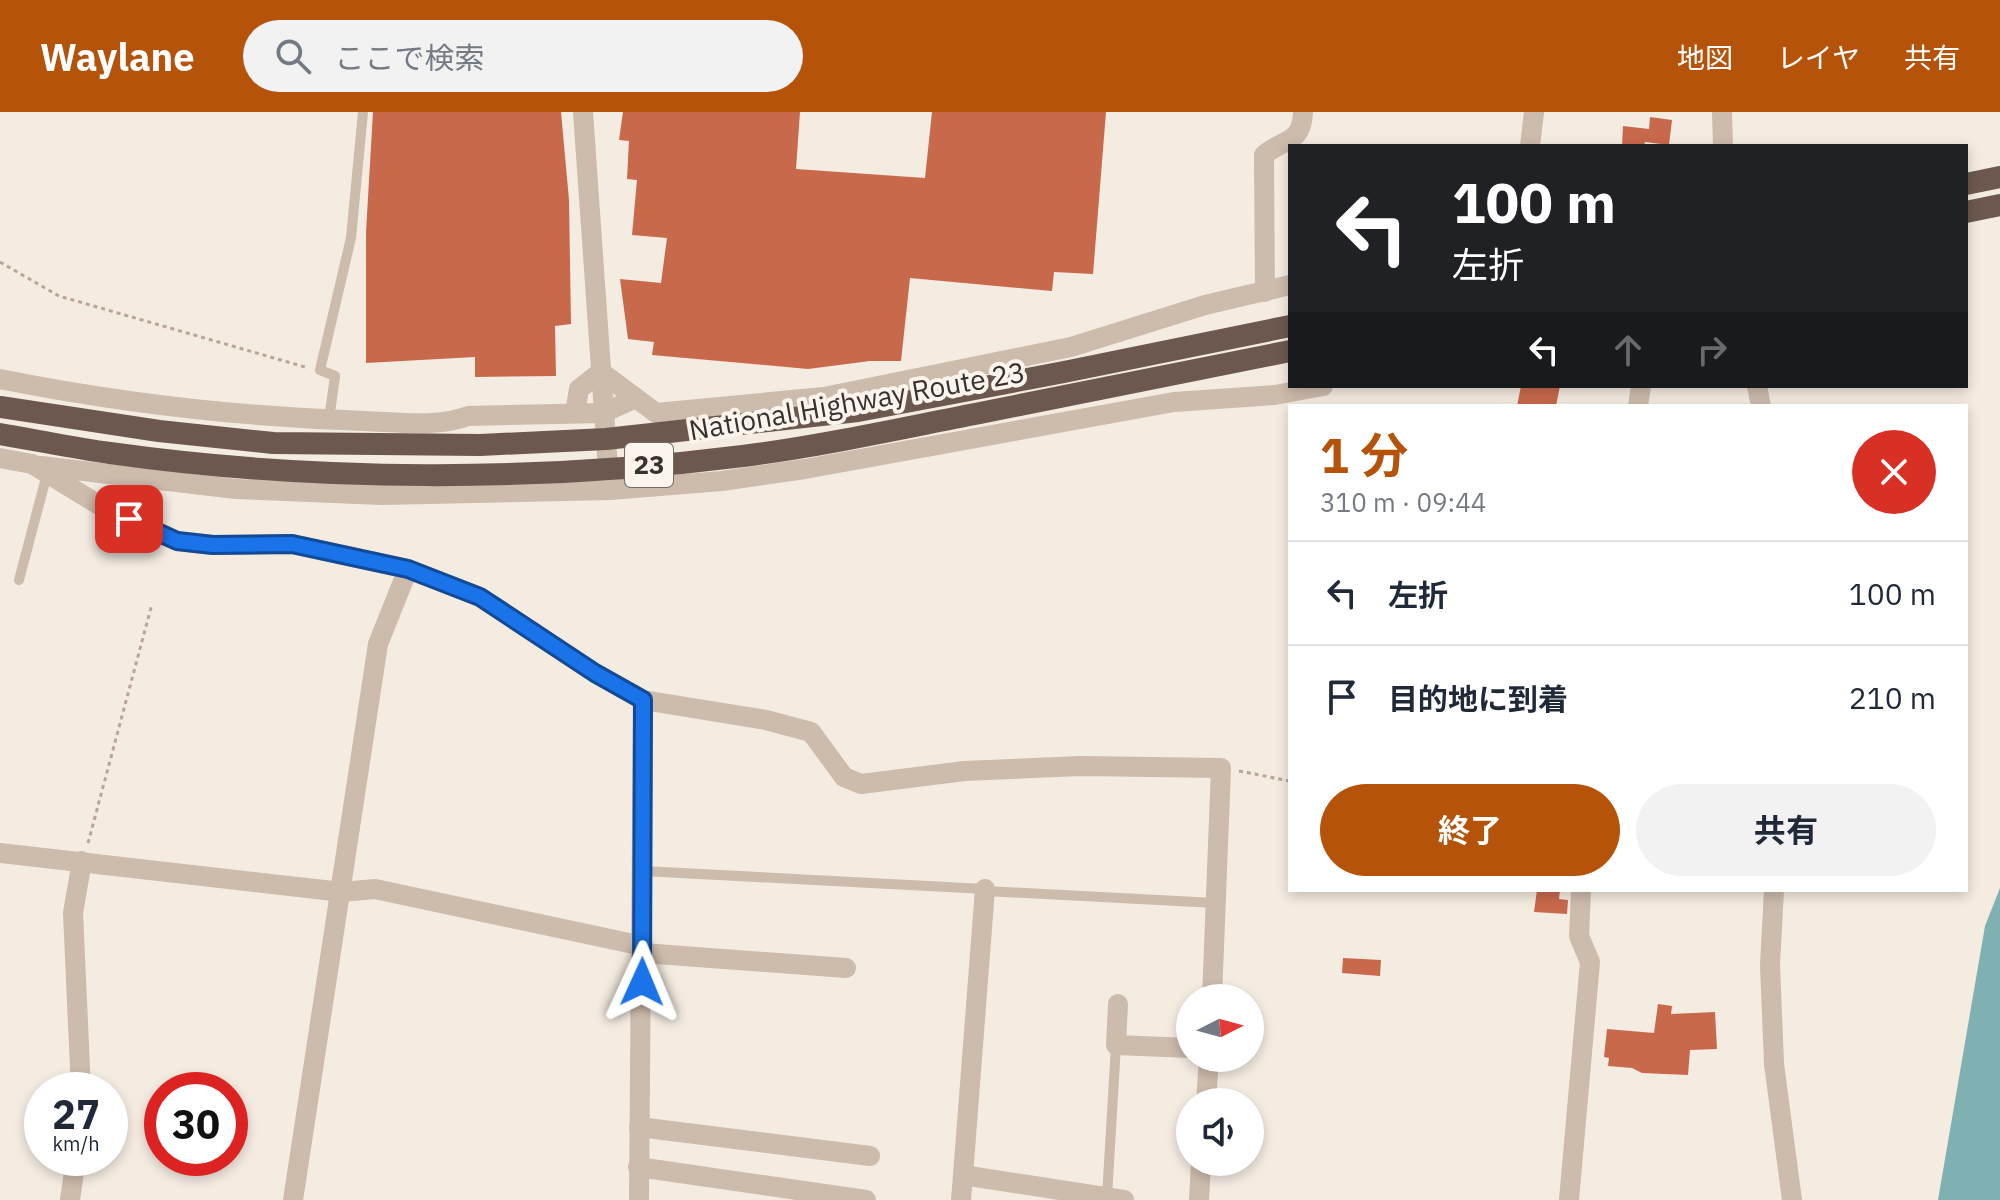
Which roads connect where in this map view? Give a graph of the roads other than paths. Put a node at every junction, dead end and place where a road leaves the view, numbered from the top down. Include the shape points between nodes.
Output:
1 (363, 112) edge
2 (583, 112) edge
3 (1303, 112) edge
4 (1534, 112) edge
5 (1722, 112) edge
6 (1530, 144) edge
7 (1723, 144) edge
8 (2000, 177) edge
9 (1968, 184) edge
10 (2000, 205) edge
11 (1968, 212) edge
12 (1288, 286) edge
13 (1265, 292) junction
14 (1288, 326) edge
15 (1288, 351) edge
16 (601, 372) junction
17 (0, 379) edge
18 (1312, 388) edge
19 (636, 398) junction
20 (0, 407) edge
21 (575, 413) junction
22 (603, 413) junction
23 (329, 420) junction
24 (454, 421) junction
25 (0, 434) edge
26 (606, 439) junction
27 (454, 445) junction
28 (0, 458) edge
29 (40, 469) junction
30 (608, 469) junction
31 (408, 569) junction
32 (19, 580) dead end
33 (643, 700) junction
34 (0, 853) edge
35 (82, 861) junction
36 (643, 871) junction
37 (985, 890) junction
38 (342, 892) junction
39 (1581, 892) edge
40 (1774, 892) edge
41 (1215, 903) junction
42 (643, 950) junction
43 (846, 968) dead end
44 (1212, 984) edge
45 (1118, 1004) dead end
46 (1116, 1045) junction
47 (1176, 1047) edge
48 (80, 1072) edge
49 (639, 1127) junction
50 (870, 1156) dead end
51 (638, 1167) junction
52 (963, 1175) junction
53 (73, 1176) edge
54 (1200, 1176) edge
55 (1115, 1198) edge
56 (70, 1200) edge
57 (293, 1200) edge
58 (639, 1200) edge
59 (866, 1200) edge
60 (961, 1200) edge
61 (1199, 1200) edge
62 (1569, 1200) edge
63 (1792, 1200) edge

1 - 23 lane via 351,238 320,370 335,376
2 - 16 street
3 - 13 street via 1298,134 1264,155
4 - 6 street
5 - 7 street
8 - 9 highway
10 - 11 highway
12 - 13 street
13 - 19 street via 1071,347 824,397 656,413
14 - 26 highway, National Highway Route 23 / 23 via 858,411
15 - 30 highway, National Highway Route 23 / 23 via 843,440
16 - 19 street
16 - 21 street via 579,389
16 - 22 street
17 - 23 street via 140,402
18 - 29 street via 1174,402 805,469 610,490 382,495 236,489
19 - 22 street
20 - 27 highway, National Highway Route 23 / 23 via 273,443
21 - 22 street
21 - 24 street via 468,416
22 - 26 street
23 - 24 street
24 - 27 street
25 - 30 highway, National Highway Route 23 / 23 via 210,464 351,473 494,475
26 - 27 highway, National Highway Route 23 / 23
26 - 30 street
28 - 29 street
29 - 31 street via 104,508 177,541 292,544
29 - 32 lane
31 - 33 street via 480,597
31 - 38 street via 378,644
33 - 36 street
33 - 41 street via 811,732 844,777 861,784 964,771 1221,768
34 - 35 street
35 - 38 street
35 - 48 street via 73,913
36 - 37 lane
36 - 42 street
37 - 41 lane
37 - 52 street
38 - 42 street via 375,889
38 - 57 street
39 - 62 street via 1579,936 1590,962
40 - 63 street via 1774,1064
41 - 44 street
42 - 43 street
42 - 49 street
45 - 46 street
46 - 47 street
46 - 55 lane
49 - 50 street
49 - 51 street
51 - 58 street
51 - 59 street
52 - 55 street
52 - 60 street
53 - 56 street
54 - 61 street

